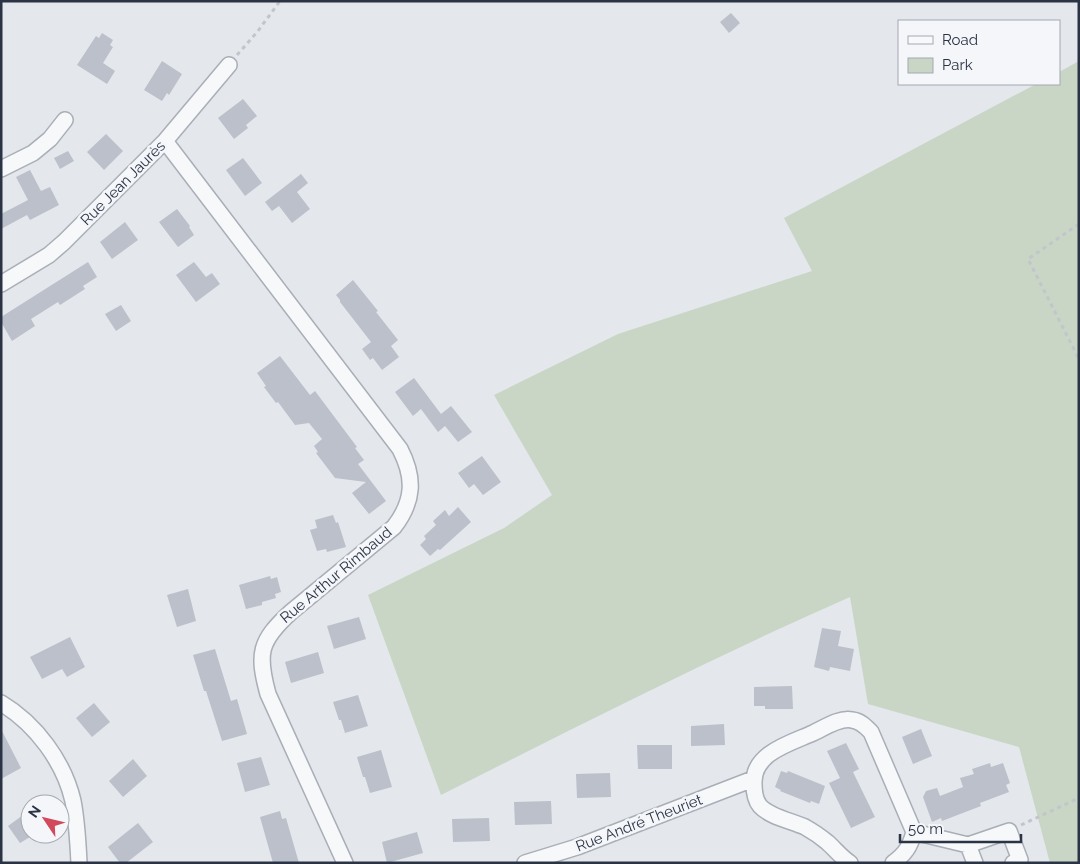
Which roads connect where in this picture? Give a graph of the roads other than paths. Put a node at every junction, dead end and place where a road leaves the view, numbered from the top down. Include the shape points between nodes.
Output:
1 (229, 65) road end
2 (65, 120) dead end
3 (165, 141) junction
4 (1, 169) edge
5 (1, 284) edge
6 (1, 703) edge
7 (753, 779) junction
8 (914, 832) junction
9 (968, 845) junction
10 (79, 863) edge
11 (345, 863) edge
12 (524, 863) edge
13 (850, 863) edge
14 (892, 863) edge
15 (975, 863) edge
16 (1013, 863) edge

1 - 3 street, Rue Jean Jaurès
2 - 4 street via 33,153
3 - 5 street, Rue Jean Jaurès via 64,242
3 - 11 street, Rue Arthur Rimbaud via 407,462 410,490 403,516 276,625 266,640 262,656 268,694
6 - 10 street via 32,727 63,772 78,834
7 - 8 street via 764,758 774,751 839,721 851,719 862,723 871,732
7 - 12 street, Rue André Theuriet via 577,847
7 - 13 street via 754,793 760,806 806,828
8 - 9 street
8 - 14 street via 911,844
9 - 15 street
9 - 16 street via 1009,831 1020,860

